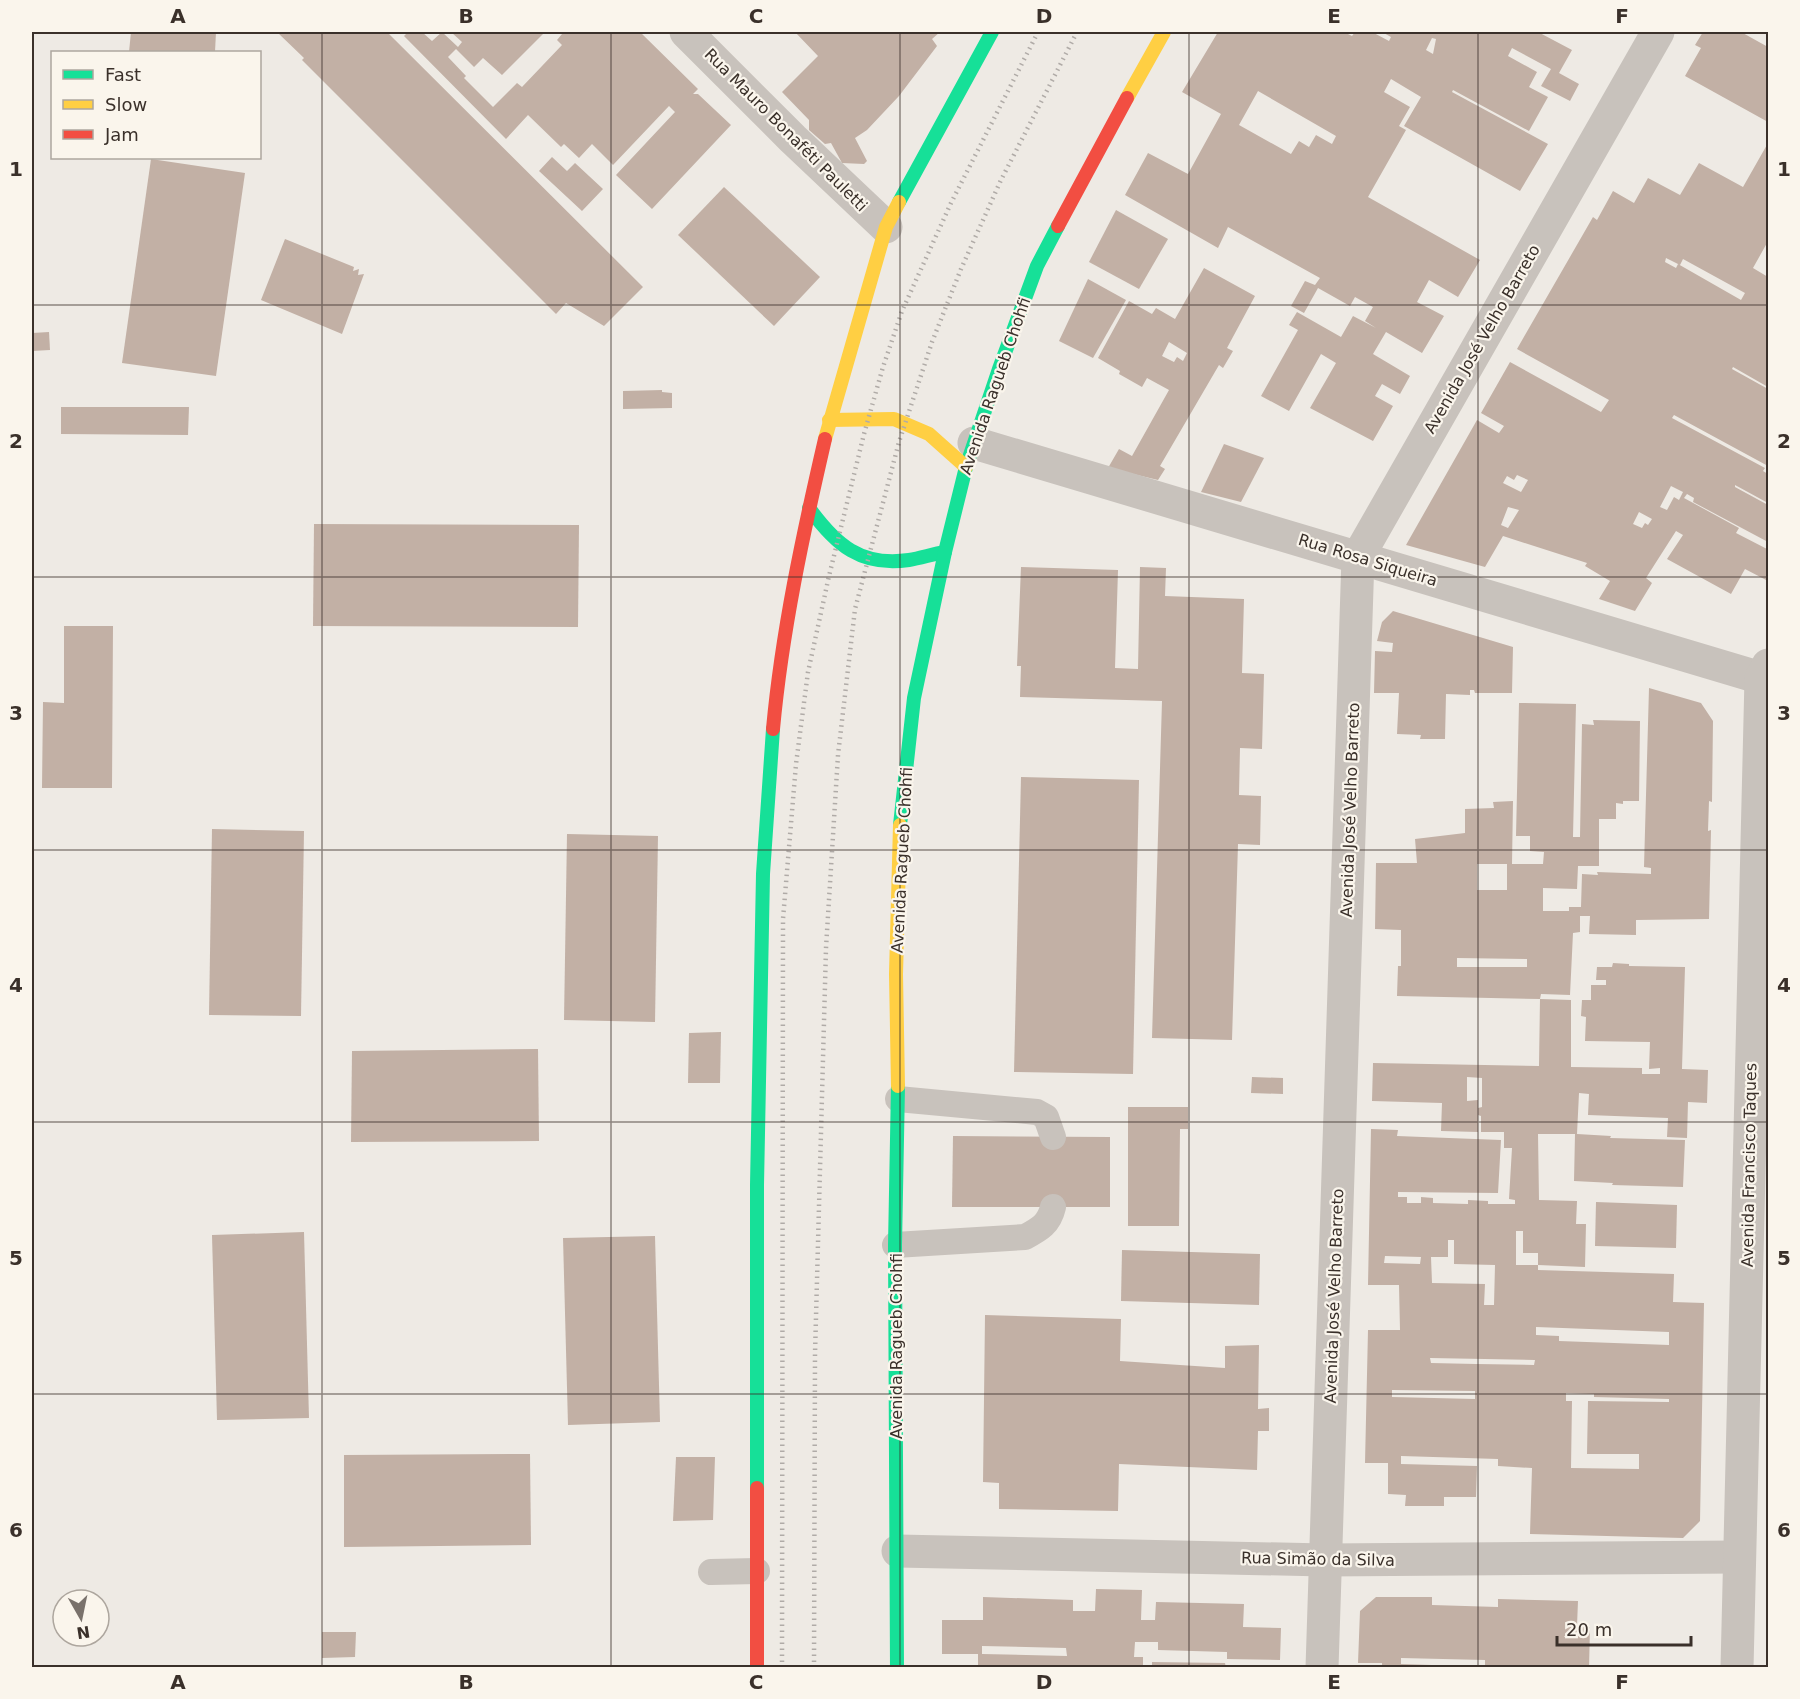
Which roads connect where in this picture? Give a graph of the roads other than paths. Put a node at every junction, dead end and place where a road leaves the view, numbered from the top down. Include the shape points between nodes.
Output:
1 (687, 32) edge
2 (992, 32) edge
3 (1164, 32) edge
4 (1658, 32) edge
5 (886, 227) junction
6 (829, 420) junction
7 (970, 455) junction
8 (809, 508) junction
9 (945, 552) junction
10 (1358, 557) junction
11 (1765, 672) edge
12 (898, 1099) junction
13 (1053, 1137) dead end
14 (1053, 1207) dead end
15 (895, 1245) junction
16 (898, 1551) junction
17 (1738, 1557) junction
18 (1324, 1560) junction
19 (758, 1571) junction
20 (711, 1572) dead end
21 (756, 1668) edge
22 (897, 1668) edge
23 (1322, 1668) edge
24 (1737, 1668) edge

1 - 5 street, Rua Mauro Bonaféti Pauletti
2 - 5 highway
3 - 7 highway, Avenida Ragueb Chohfi via 1037,266
4 - 10 street, Avenida José Velho Barreto
5 - 6 highway
6 - 7 highway via 894,419
6 - 8 highway
7 - 9 highway, Avenida Ragueb Chohfi
7 - 10 street, Rua Rosa Siqueira
8 - 9 highway via 838,544 858,556 881,561
8 - 19 highway via 778,679 765,851 757,1185
9 - 12 highway, Avenida Ragueb Chohfi via 914,698 901,807
10 - 11 street, Rua Rosa Siqueira
10 - 18 street, Avenida José Velho Barreto
11 - 17 street, Avenida Francisco Taques
12 - 13 lane via 1037,1112 1046,1117
12 - 15 highway, Avenida Ragueb Chohfi
14 - 15 lane via 1050,1219 1041,1229 1025,1237
15 - 16 highway, Avenida Ragueb Chohfi
16 - 18 street, Rua Simão da Silva
16 - 22 highway, Avenida Ragueb Chohfi
17 - 18 street, Rua Simão da Silva
17 - 24 street, Avenida Francisco Taques
18 - 23 street, Avenida José Velho Barreto
19 - 20 lane
19 - 21 highway

